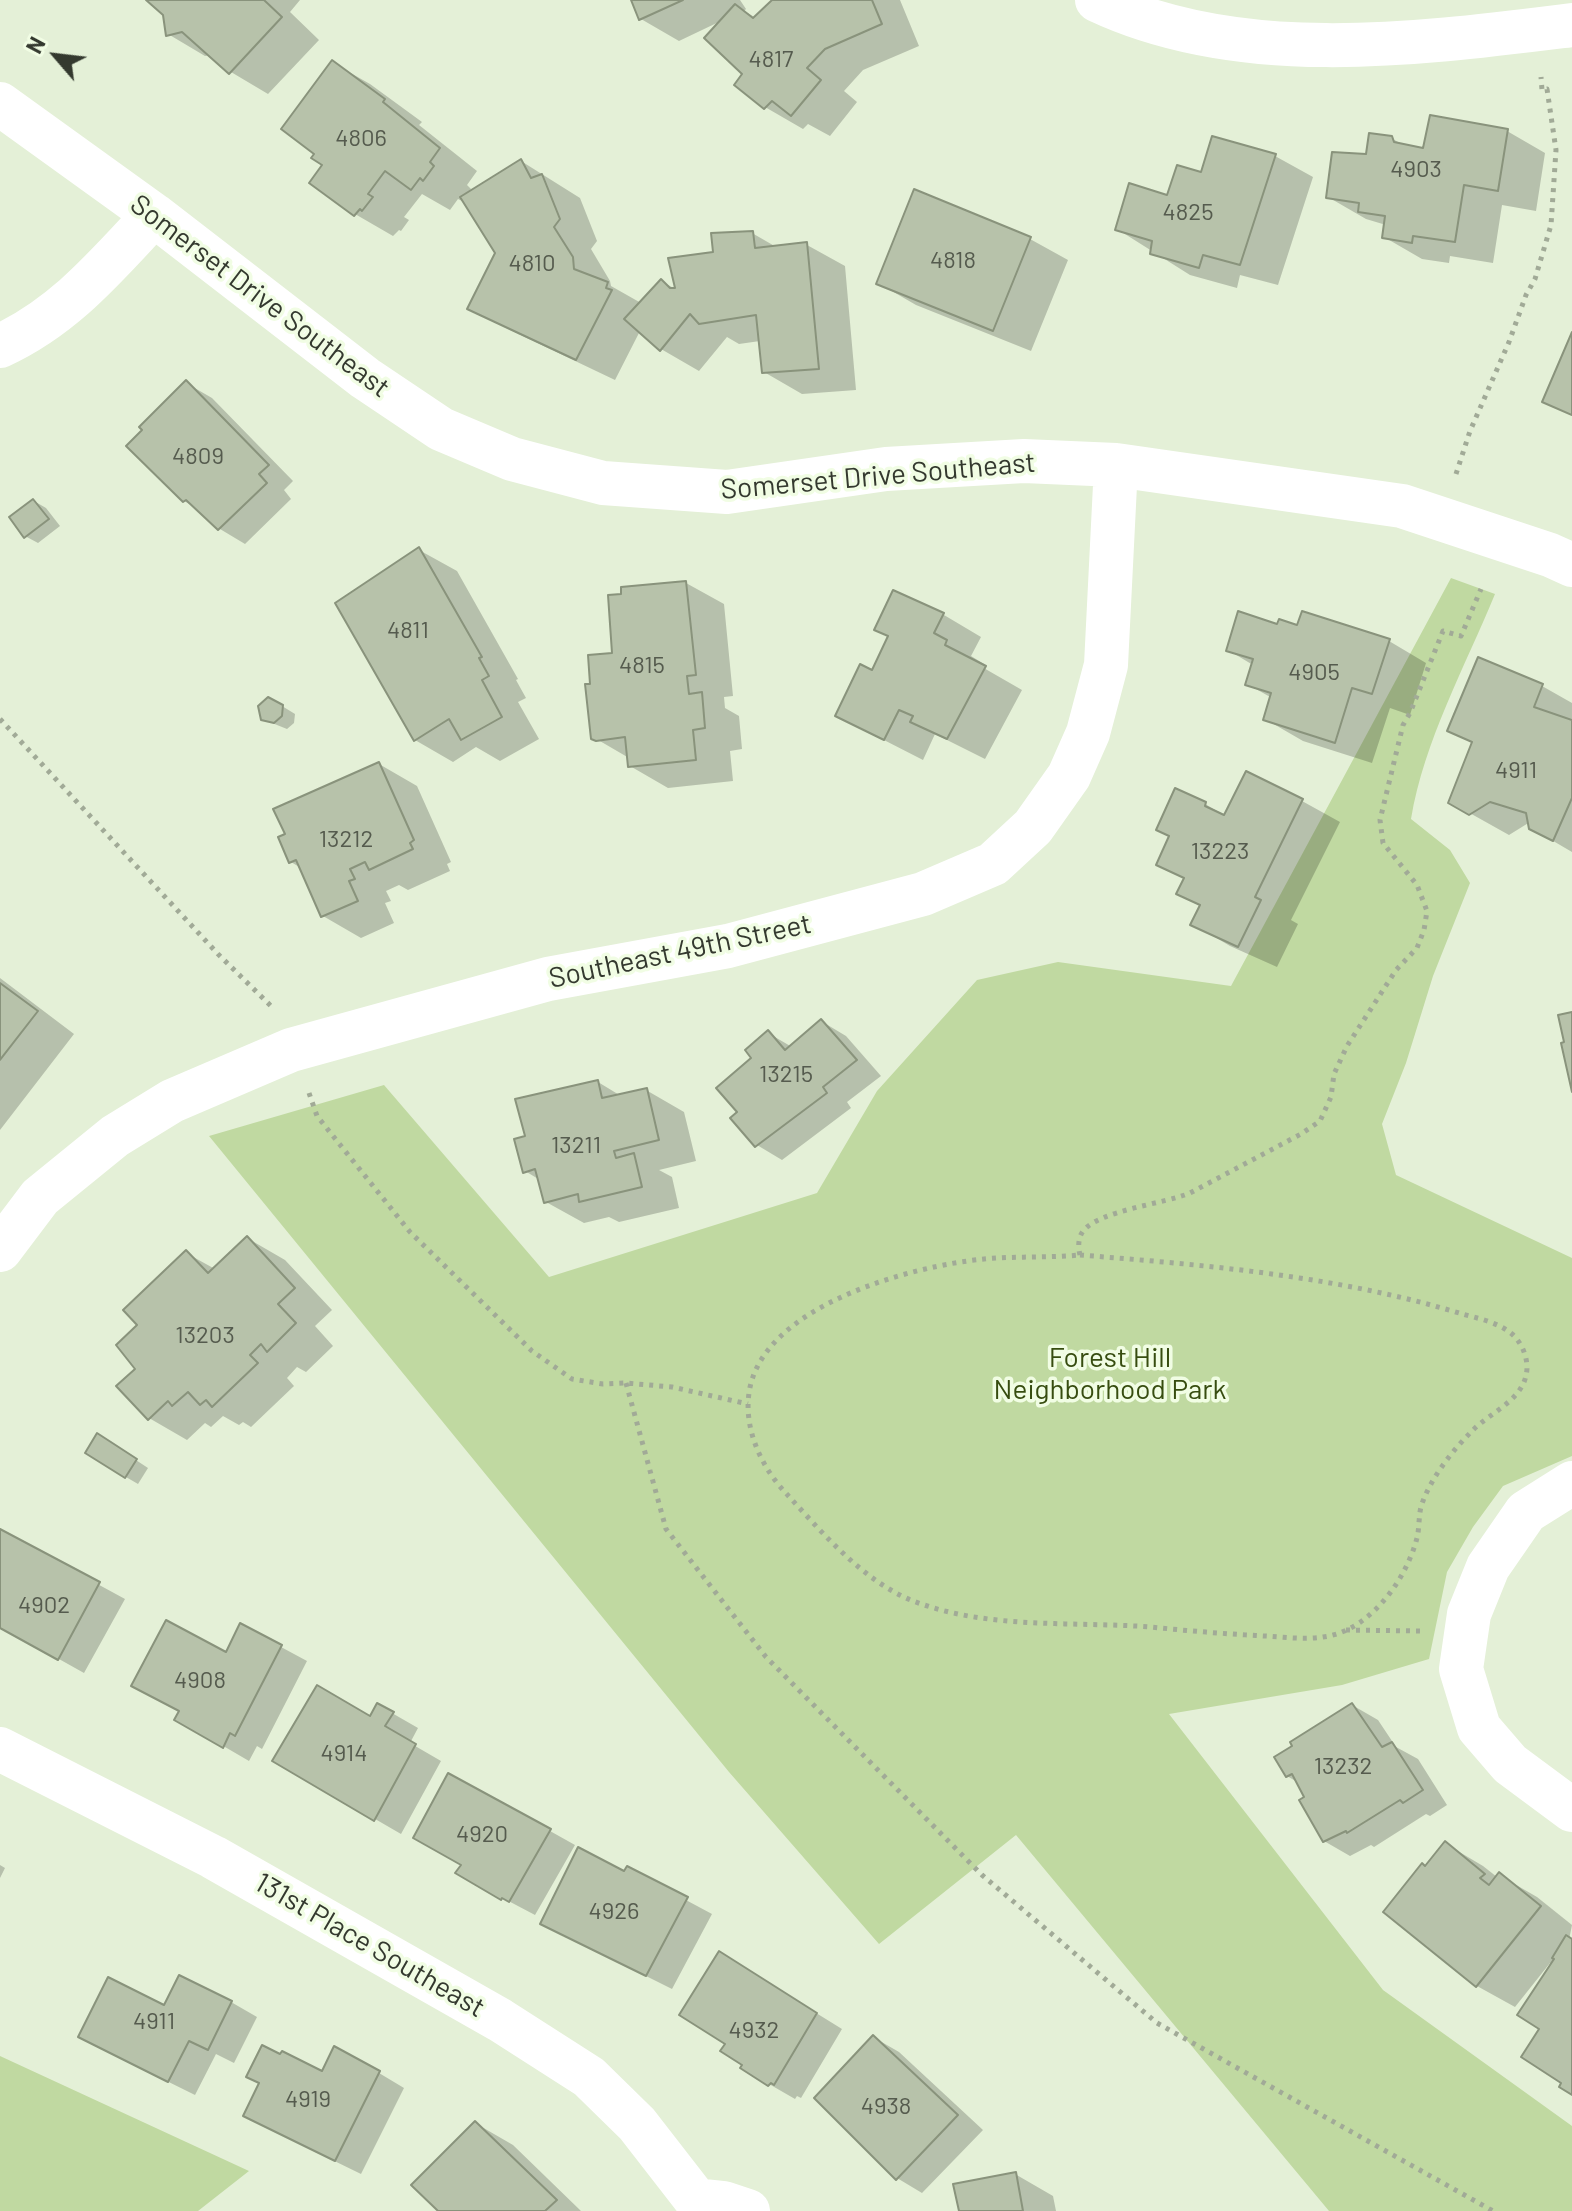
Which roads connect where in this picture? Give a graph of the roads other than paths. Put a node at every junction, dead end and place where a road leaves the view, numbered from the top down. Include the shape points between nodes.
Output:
1 (1097, 0) edge
2 (1572, 25) edge
3 (0, 104) edge
4 (154, 215) junction
5 (0, 346) edge
6 (1116, 465) junction
7 (1572, 565) edge
8 (0, 1250) edge
9 (1572, 1483) edge
10 (0, 1749) edge
11 (1572, 1810) edge
12 (690, 2205) edge
13 (748, 2211) edge

1 - 2 street via 1194,32 1287,45 1432,41
3 - 4 street, Somerset Drive Southeast
4 - 5 street via 95,278 32,331
4 - 6 street, Somerset Drive Southeast via 365,378 441,429 512,459 603,483 727,492 886,469 1024,461
6 - 7 street, Somerset Drive Southeast via 1402,506
6 - 8 street, Southeast 49th Street via 1106,665 1088,733 1069,776 1033,827 993,864 908,898 728,946 548,979 291,1050 172,1101 115,1136 40,1197
9 - 11 street via 1526,1512 1488,1567 1469,1614 1461,1669 1479,1728 1510,1764
10 - 12 street, 131st Place Southeast via 213,1857 500,2020 589,2077 637,2124
12 - 13 street, 131st Place Southeast via 724,2203

